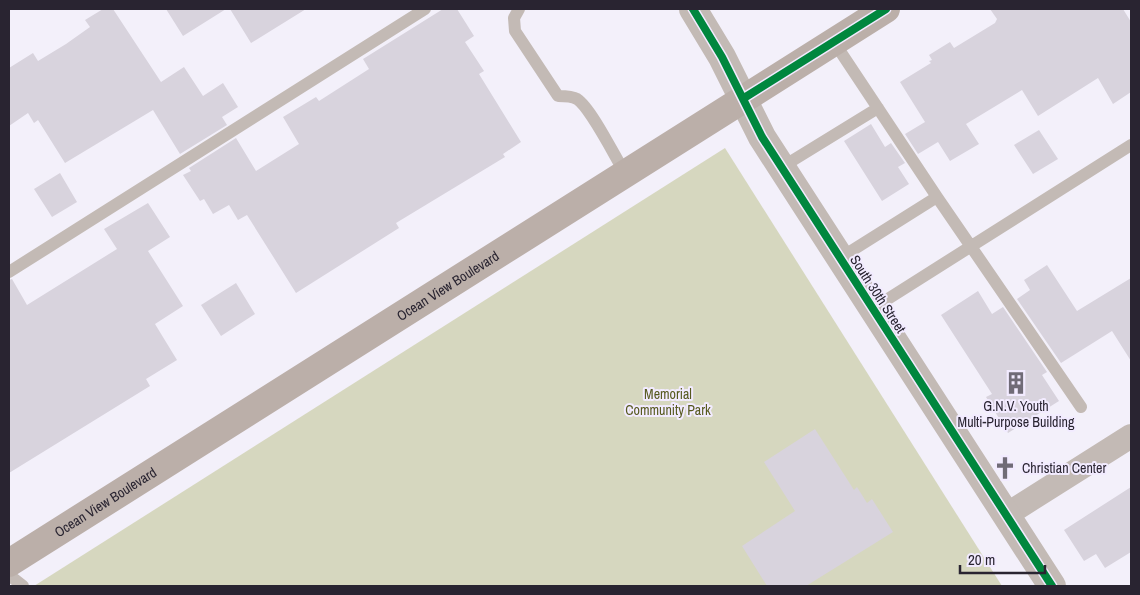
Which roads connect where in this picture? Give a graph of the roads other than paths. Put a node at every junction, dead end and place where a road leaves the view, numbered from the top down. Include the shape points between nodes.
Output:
1 (425, 9) edge
2 (519, 9) edge
3 (693, 9) edge
4 (886, 9) edge
5 (834, 42) junction
6 (744, 98) junction
7 (878, 108) junction
8 (1131, 144) edge
9 (782, 167) junction
10 (625, 173) junction
11 (937, 198) junction
12 (970, 246) junction
13 (840, 258) junction
14 (9, 272) edge
15 (872, 309) junction
16 (1081, 407) dead end
17 (1131, 436) edge
18 (1006, 516) junction
19 (9, 563) edge
20 (9, 574) edge
21 (23, 586) edge
22 (1052, 586) edge

1 - 14 lane
2 - 10 lane via 514,18 515,31 558,96 578,100 588,112
3 - 6 street, South 30th Street
4 - 5 main road, Ocean View Boulevard
5 - 6 main road, Ocean View Boulevard
5 - 7 lane
6 - 9 street, South 30th Street via 762,137
6 - 10 main road, Ocean View Boulevard
7 - 9 lane
7 - 11 lane
8 - 12 lane
9 - 13 street, South 30th Street
10 - 19 main road, Ocean View Boulevard
11 - 12 lane
11 - 13 lane
12 - 15 lane
12 - 16 lane
13 - 15 street, South 30th Street
15 - 18 street, South 30th Street
17 - 18 street
18 - 22 street, South 30th Street
20 - 21 lane

